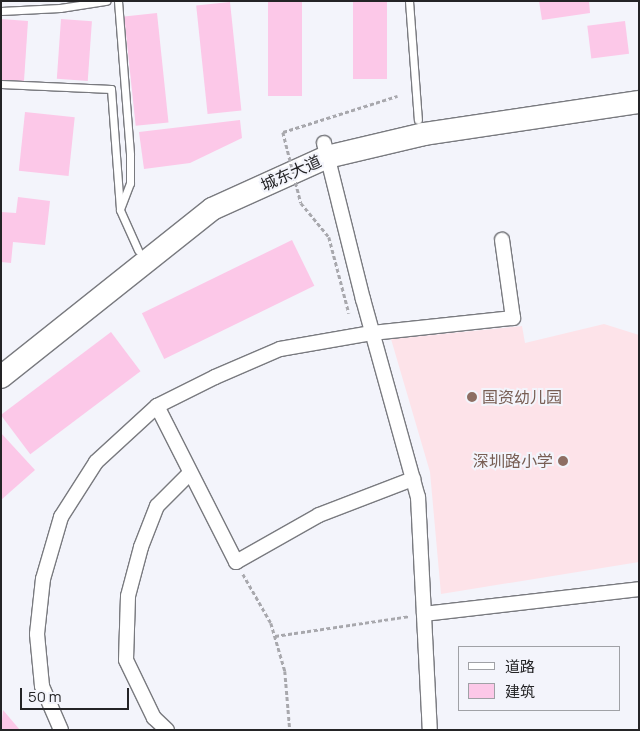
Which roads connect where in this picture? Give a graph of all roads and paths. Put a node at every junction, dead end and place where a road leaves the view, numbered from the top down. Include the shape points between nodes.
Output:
1 (106, 1) edge
2 (118, 1) edge
3 (411, 2) edge
4 (1, 11) edge
5 (1, 84) edge
6 (639, 87) edge
7 (397, 96) dead end
8 (639, 102) edge
9 (418, 120) junction
10 (326, 150) junction
11 (120, 210) junction
12 (502, 240) dead end
13 (138, 250) junction
14 (350, 313) dead end
15 (372, 333) junction
16 (1, 359) edge
17 (1, 377) edge
18 (157, 406) junction
19 (190, 473) junction
20 (413, 479) junction
21 (236, 562) junction
22 (639, 589) edge
23 (424, 614) junction
24 (275, 636) junction
25 (61, 730) edge
26 (167, 730) edge
27 (290, 730) edge
28 (430, 730) edge

1 - 4 lane via 60,8
2 - 11 lane via 130,155 130,183
3 - 9 lane
5 - 11 lane via 111,89
6 - 9 main road, 城东大道
7 - 14 path, bridge via 283,132 300,203 329,237
8 - 10 main road, 城东大道
9 - 10 main road, 城东大道
10 - 13 main road, 城东大道 via 205,196
10 - 15 street
10 - 17 main road, 城东大道 via 212,209
11 - 13 lane
12 - 15 street via 513,318
13 - 16 main road, 城东大道
15 - 18 street via 280,349
15 - 20 street
18 - 19 street
18 - 25 street via 96,462 61,517 46,570 37,634 42,686
19 - 21 street
19 - 26 street via 157,506 141,547 128,596 126,660 154,718
20 - 21 street via 319,516
20 - 23 street via 418,497
21 - 24 path via 271,623
22 - 23 street
23 - 24 path
23 - 28 street
24 - 27 path via 286,670

